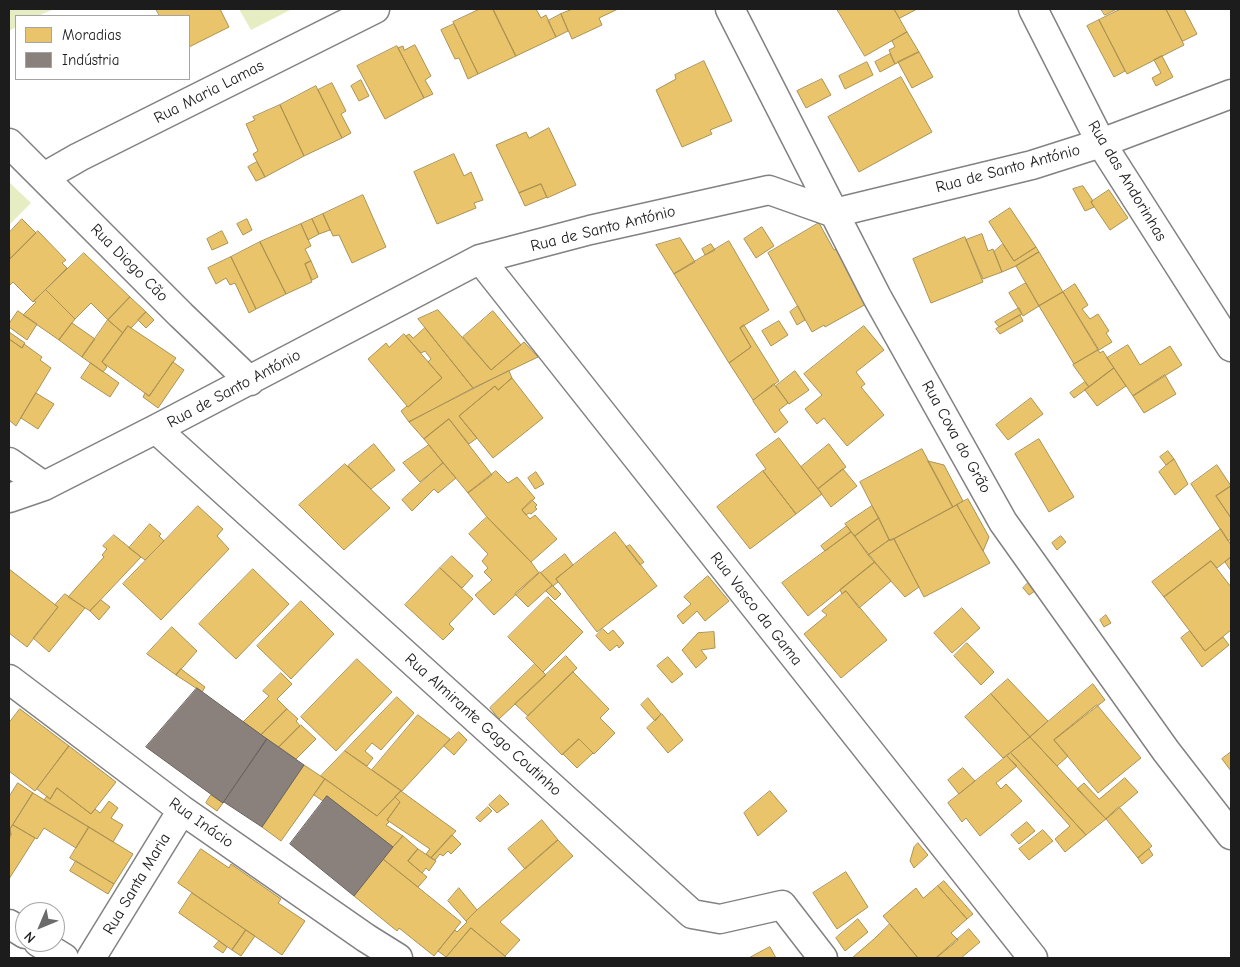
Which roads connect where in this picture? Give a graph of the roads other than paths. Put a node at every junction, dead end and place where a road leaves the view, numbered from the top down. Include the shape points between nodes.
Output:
1 (375, 9) edge
2 (730, 9) edge
3 (1033, 9) edge
4 (1231, 94) edge
5 (1101, 143) junction
6 (9, 144) edge
7 (44, 177) junction
8 (834, 213) junction
9 (480, 259) junction
10 (1231, 347) edge
11 (250, 380) junction
12 (156, 430) junction
13 (9, 462) edge
14 (44, 486) junction
15 (9, 498) edge
16 (9, 679) edge
17 (182, 810) junction
18 (1231, 835) edge
19 (361, 948) edge
20 (91, 958) edge
21 (398, 958) edge
22 (823, 958) edge
23 (1033, 958) edge

1 - 7 street, Rua Maria Lamas
2 - 8 street, Rua Cova do Grão
3 - 5 street, Rua das Andorinhas
4 - 5 street, Rua de Santo António
5 - 8 street, Rua de Santo António via 1032,165
5 - 10 street, Rua das Andorinhas
6 - 7 street, Rua Diogo Cão
7 - 11 street, Rua Diogo Cão via 180,315
8 - 9 street, Rua de Santo António via 769,190 590,230
8 - 18 street, Rua Cova do Grão via 877,297 1003,522 1166,752
9 - 11 street, Rua de Santo António
9 - 23 street, Rua Vasco da Gama
11 - 12 street, Rua de Santo António
12 - 14 street, Rua de Santo António
12 - 22 street, Rua Almirante Gago Coutinho via 692,914 720,920 782,905
13 - 14 street
14 - 15 street, Rua de Santo António
16 - 17 street, Rua Inácio
17 - 19 street, Rua Inácio
17 - 20 street, Rua Santa Maria
19 - 21 street, Rua Inácio

